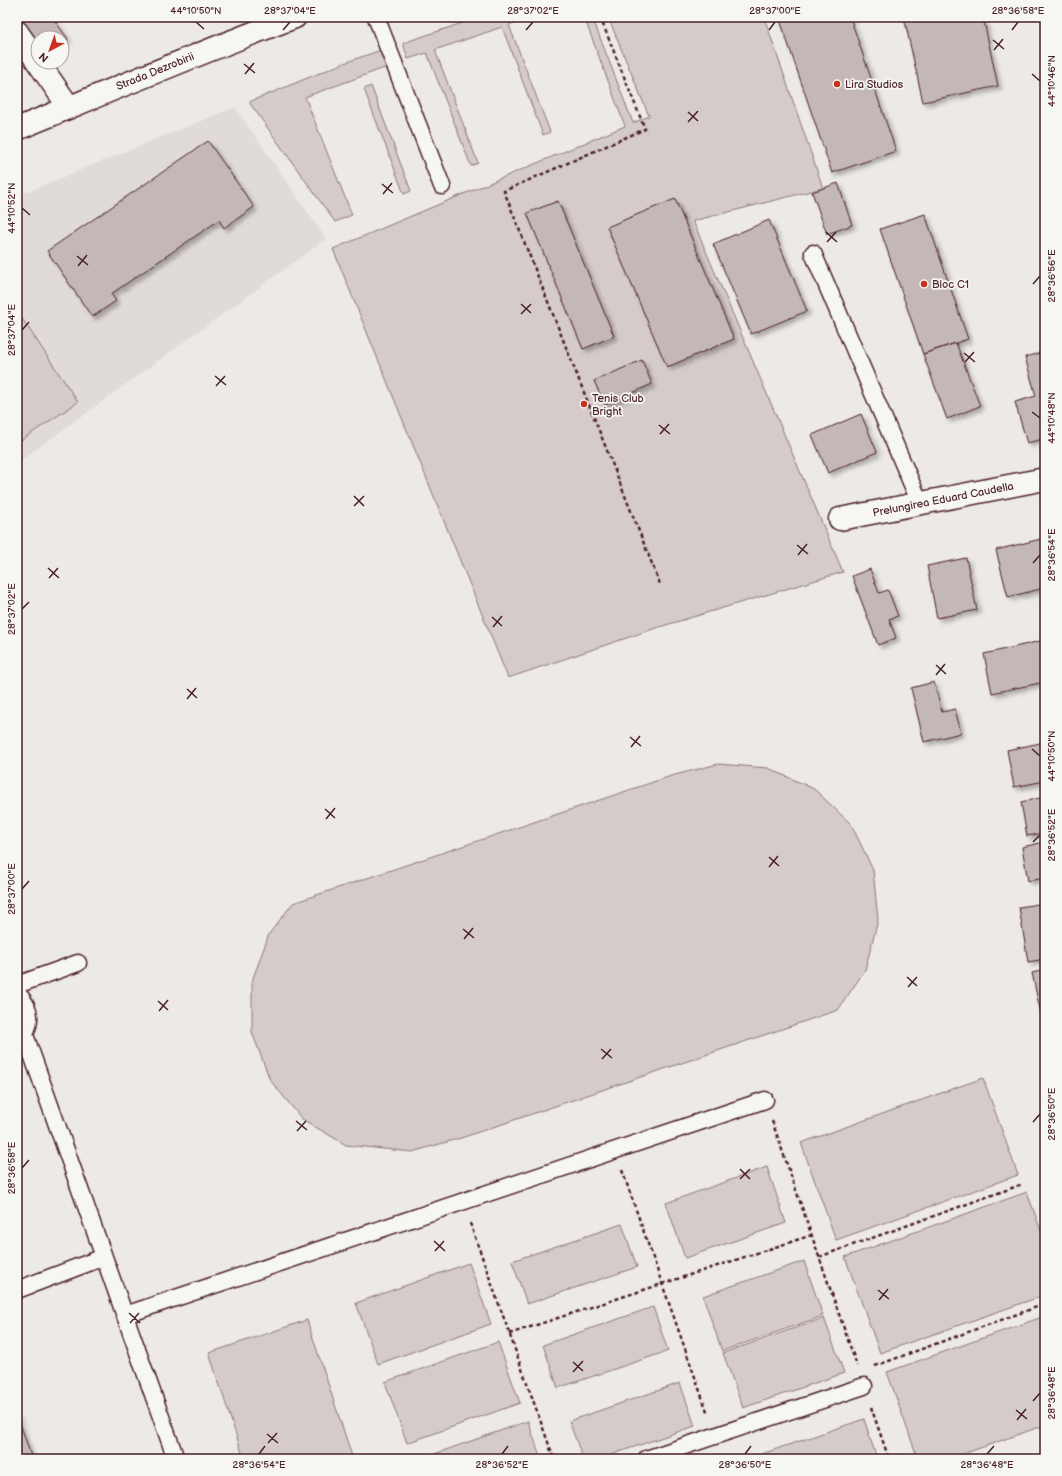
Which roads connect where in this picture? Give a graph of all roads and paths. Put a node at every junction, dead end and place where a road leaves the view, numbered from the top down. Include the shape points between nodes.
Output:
1 (295, 17) edge
2 (376, 17) edge
3 (600, 17) edge
4 (17, 32) edge
5 (69, 107) junction
6 (17, 129) edge
7 (442, 186) dead end
8 (813, 253) dead end
9 (1045, 479) edge
10 (920, 504) junction
11 (840, 519) dead end
12 (660, 584) dead end
13 (78, 963) dead end
14 (17, 985) edge
15 (17, 994) edge
16 (21, 1040) edge
17 (764, 1100) joint
18 (615, 1150) junction
19 (1023, 1184) dead end
20 (462, 1202) junction
21 (812, 1235) junction
22 (819, 1256) junction
23 (104, 1257) junction
24 (662, 1284) junction
25 (17, 1290) edge
26 (1045, 1304) edge
27 (125, 1315) junction
28 (509, 1334) junction
29 (861, 1379) junction
30 (716, 1436) junction
31 (176, 1459) edge
32 (554, 1459) edge
33 (646, 1459) edge
34 (889, 1459) edge

1 - 5 street, Strada Dezrobirii
2 - 7 lane
3 - 12 path via 645,129 504,191
4 - 5 street
5 - 6 street, Strada Dezrobirii
8 - 10 lane
9 - 10 street, Prelungirea Eduard Caudella
10 - 11 street, Prelungirea Eduard Caudella
13 - 14 lane
15 - 16 lane via 29,1013 29,1024
16 - 23 lane
17 - 18 lane
17 - 21 path
18 - 20 lane
18 - 24 path
19 - 22 path
20 - 27 lane
20 - 28 path
21 - 22 path
21 - 24 path
22 - 29 path
23 - 25 lane
23 - 27 lane
24 - 28 path
24 - 30 path
26 - 29 path
27 - 31 lane
28 - 32 path
29 - 30 lane
29 - 34 path
30 - 33 lane

